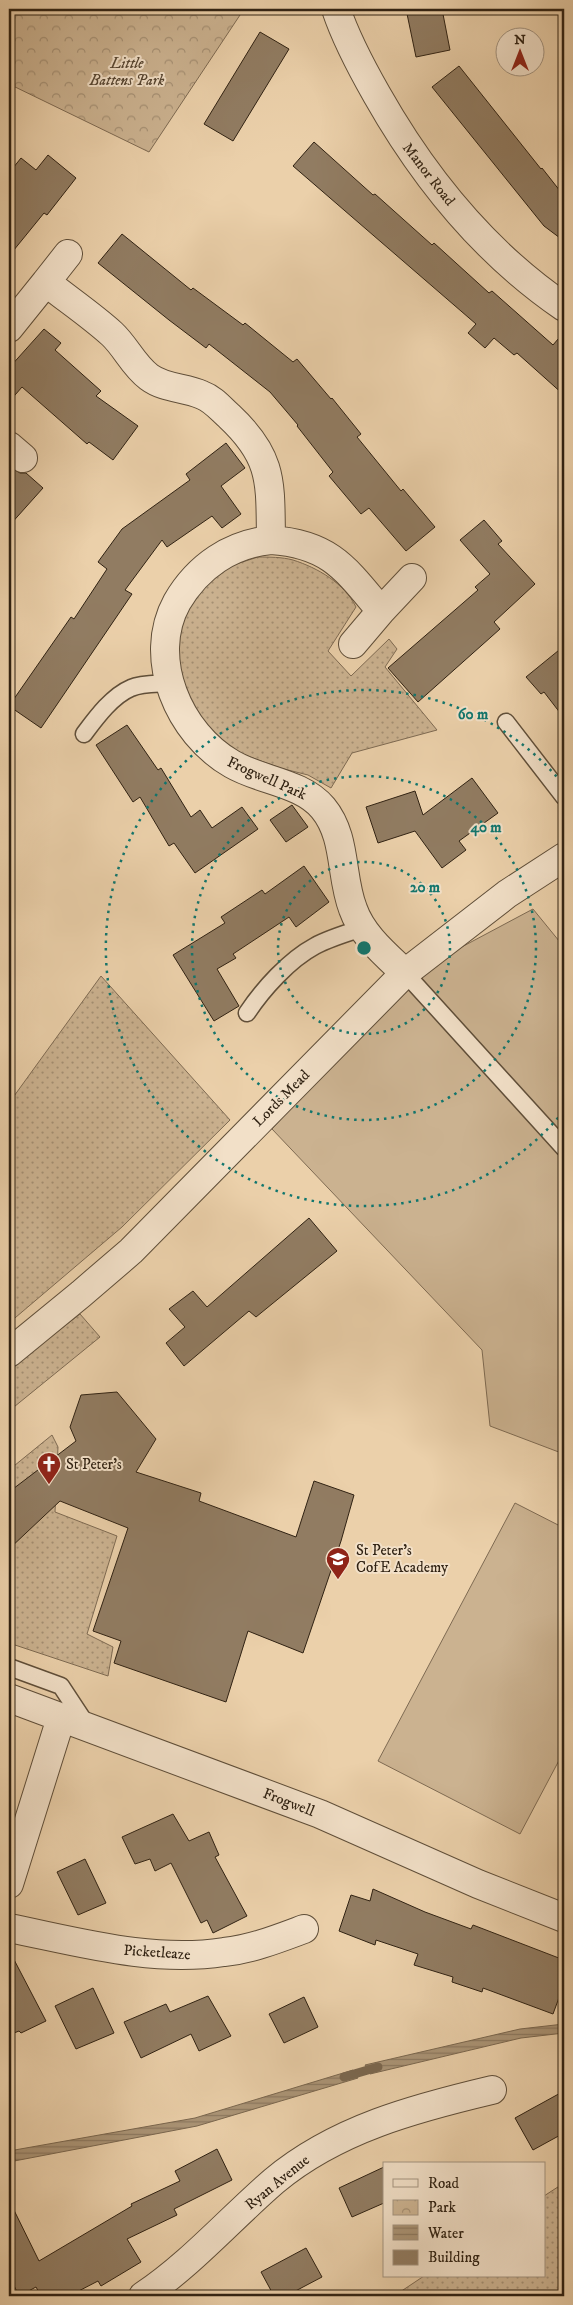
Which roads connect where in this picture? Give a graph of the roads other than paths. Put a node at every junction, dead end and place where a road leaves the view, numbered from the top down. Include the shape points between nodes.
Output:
1 (336, 9) edge
2 (68, 254) dead end
3 (46, 282) junction
4 (564, 307) edge
5 (9, 328) edge
6 (272, 540) junction
7 (412, 578) dead end
8 (381, 611) junction
9 (353, 644) dead end
10 (169, 683) junction
11 (506, 722) dead end
12 (84, 734) dead end
13 (564, 797) edge
14 (564, 857) edge
15 (363, 928) junction
16 (404, 973) junction
17 (247, 1013) dead end
18 (564, 1148) edge
19 (9, 1352) edge
20 (9, 1667) edge
21 (9, 1698) edge
22 (61, 1718) junction
23 (89, 1728) junction
24 (9, 1884) edge
25 (564, 1918) edge
26 (9, 1928) edge
27 (304, 1929) dead end
28 (492, 2090) dead end
29 (143, 2296) edge

1 - 4 street, Manor Road via 369,81 423,169 502,258
2 - 3 street
3 - 5 street
3 - 6 street via 112,334 134,364 149,377 161,384 205,396 249,437 259,451 268,479
6 - 8 street, Frogwell Park via 299,543 326,553
6 - 10 street, Frogwell Park via 247,544 227,552 183,592 166,635 165,661
7 - 8 street
8 - 9 street
10 - 12 lane via 129,688 98,716
10 - 15 street, Frogwell Park via 197,734 215,753 240,769 307,794 323,808 338,838 350,902
11 - 13 lane
14 - 16 street, Lords Mead via 507,894
15 - 16 street, Frogwell Park
15 - 17 lane via 315,946 254,1002
16 - 18 lane
16 - 19 street, Lords Mead via 131,1251
20 - 23 lane via 61,1686
21 - 22 street, Frogwell
22 - 23 street, Frogwell
22 - 24 street
23 - 25 street, Frogwell via 320,1814
26 - 27 street, Picketleaze via 116,1949 179,1955 259,1946
28 - 29 street, Ryan Avenue via 417,2108 358,2130 311,2154 274,2181 203,2247

